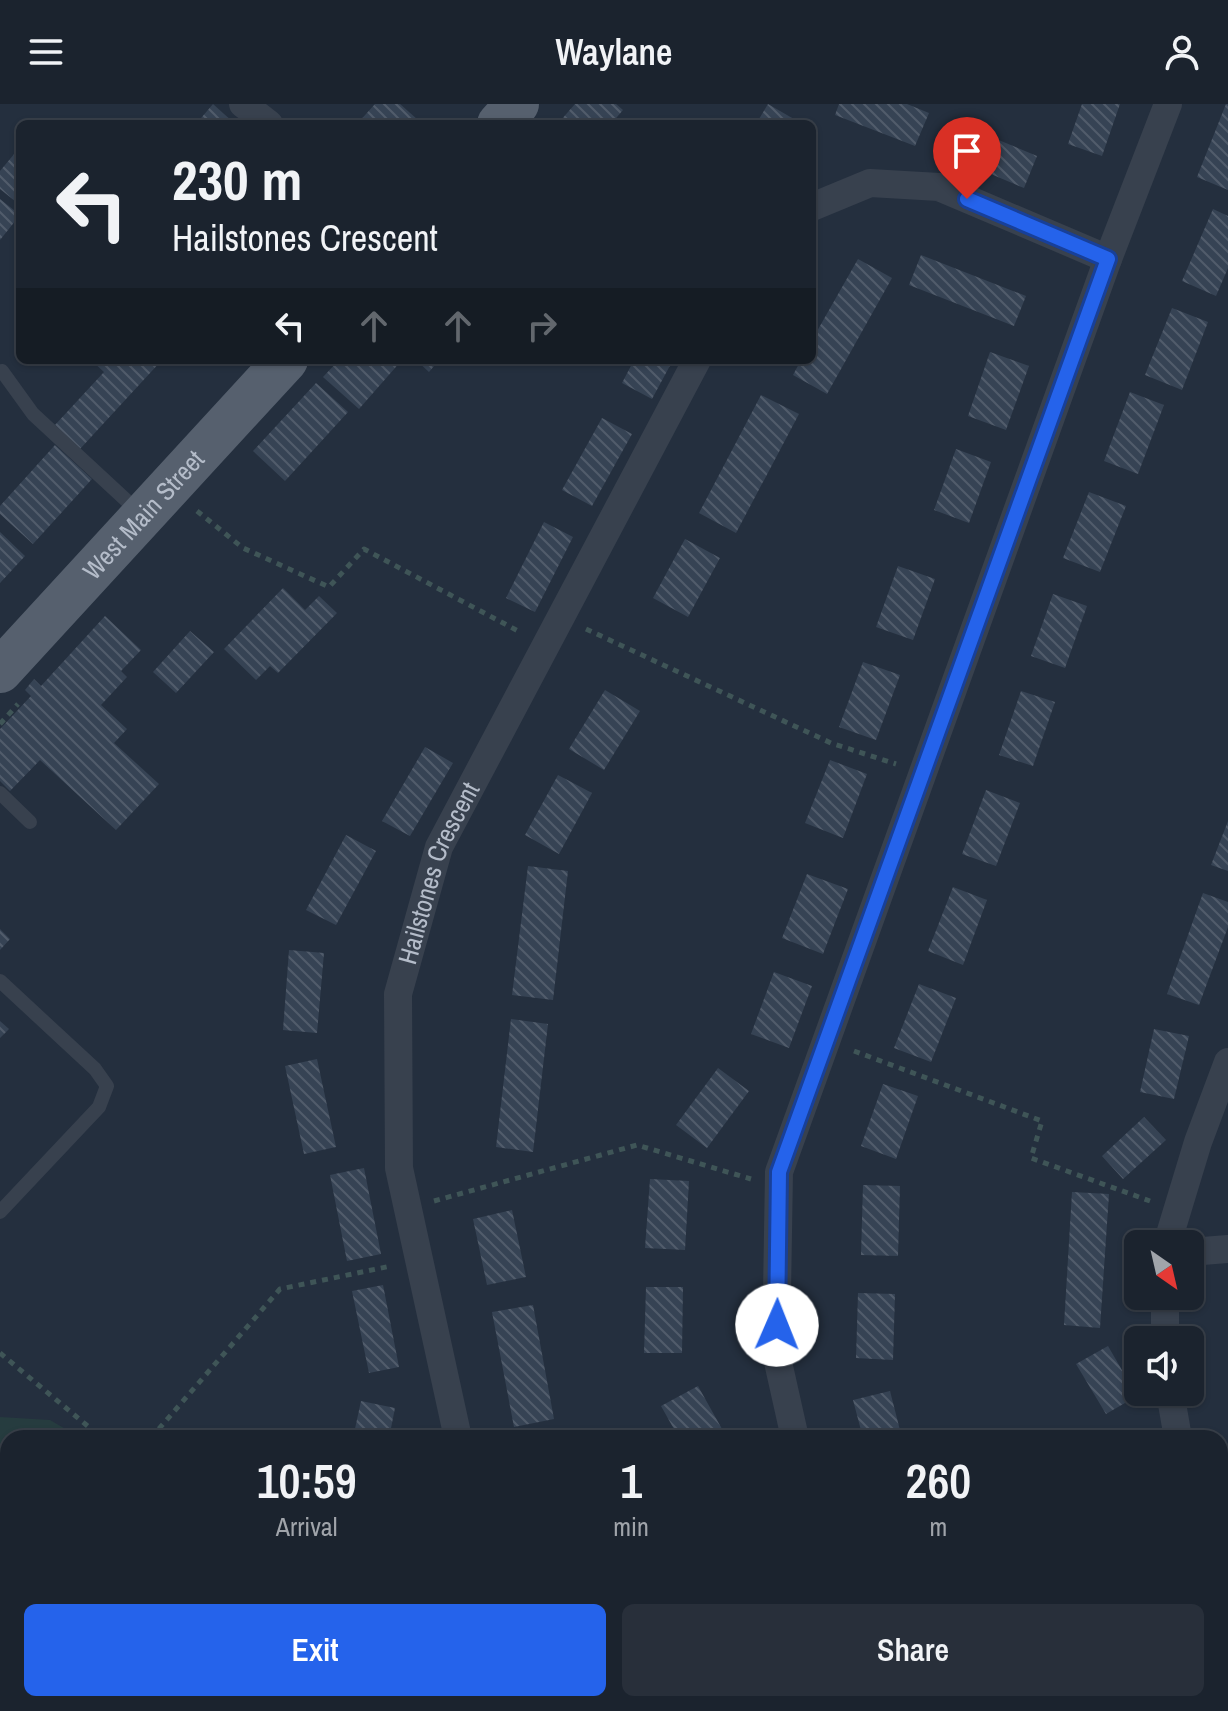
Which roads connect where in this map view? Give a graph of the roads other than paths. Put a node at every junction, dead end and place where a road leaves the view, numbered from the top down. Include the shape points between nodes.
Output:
1 (517, 104) edge
2 (1168, 104) edge
3 (503, 120) edge
4 (816, 205) edge
5 (1108, 259) junction
6 (282, 364) edge
7 (695, 364) edge
8 (2, 371) dead end
9 (156, 502) junction
10 (0, 671) edge
11 (0, 793) edge
12 (30, 822) dead end
13 (0, 981) edge
14 (1228, 1062) edge
15 (0, 1212) edge
16 (1171, 1230) edge
17 (1228, 1249) edge
18 (1204, 1251) edge
19 (1172, 1406) edge
20 (456, 1430) edge
21 (793, 1430) edge
22 (1177, 1430) edge

1 - 3 main road
2 - 5 street
4 - 5 street via 870,183 939,187
5 - 21 street via 779,1172 776,1353
6 - 9 main road, West Main Street
7 - 20 street, Hailstones Crescent via 439,847 398,994 399,1168
8 - 9 lane via 33,414
9 - 10 main road, West Main Street
11 - 12 lane
13 - 15 lane via 107,1086 99,1107
14 - 16 street
17 - 18 street
19 - 22 street

